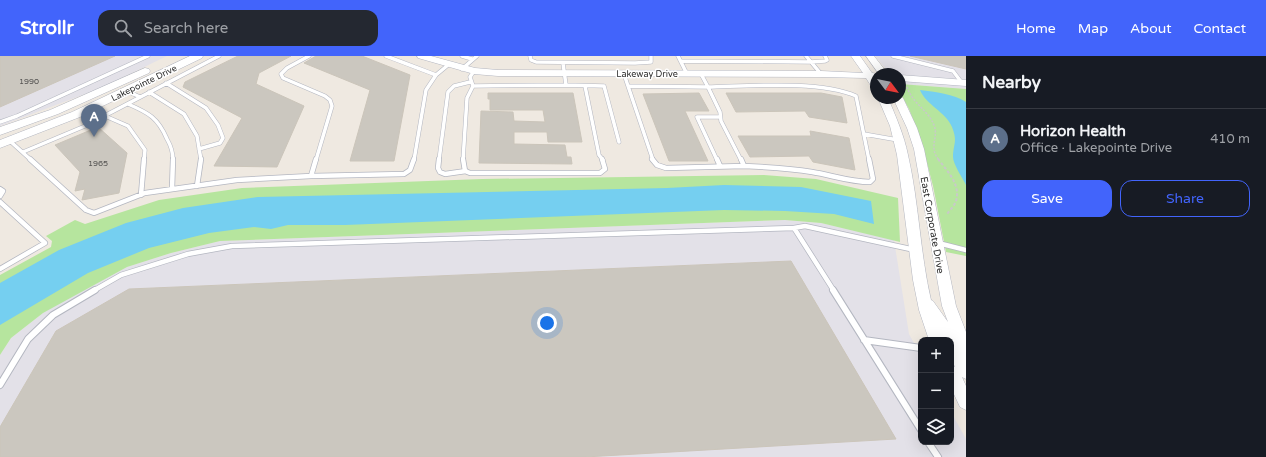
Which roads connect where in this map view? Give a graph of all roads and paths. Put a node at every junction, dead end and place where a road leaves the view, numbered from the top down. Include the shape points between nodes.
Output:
1 (148, 56) edge
2 (176, 56) edge
3 (198, 56) edge
4 (219, 56) edge
5 (309, 56) edge
6 (386, 56) edge
7 (421, 56) edge
8 (462, 56) edge
9 (477, 56) edge
10 (530, 56) edge
11 (651, 56) edge
12 (678, 56) edge
13 (806, 56) edge
14 (825, 56) edge
15 (855, 56) edge
16 (870, 56) edge
17 (893, 56) edge
18 (472, 59) junction
19 (681, 61) junction
20 (811, 62) junction
21 (563, 63) junction
22 (635, 63) junction
23 (448, 65) junction
24 (879, 68) edge
25 (462, 69) junction
26 (474, 71) junction
27 (870, 73) edge
28 (565, 74) junction
29 (624, 74) junction
30 (640, 74) junction
31 (687, 74) junction
32 (701, 74) junction
33 (821, 74) junction
34 (436, 75) junction
35 (870, 76) edge
36 (906, 78) edge
37 (166, 83) junction
38 (964, 83) edge
39 (472, 84) junction
40 (115, 85) junction
41 (566, 85) junction
42 (585, 86) junction
43 (628, 86) junction
44 (910, 86) dead end
45 (708, 87) junction
46 (127, 91) junction
47 (149, 92) junction
48 (140, 97) junction
49 (128, 104) junction
50 (885, 104) edge
51 (901, 104) edge
52 (105, 116) junction
53 (720, 117) junction
54 (0, 122) edge
55 (0, 131) edge
56 (864, 134) junction
57 (898, 140) junction
58 (5, 142) edge
59 (620, 142) dead end
60 (199, 149) junction
61 (23, 152) junction
62 (720, 166) junction
63 (744, 166) junction
64 (466, 171) junction
65 (310, 176) junction
66 (197, 186) junction
67 (0, 189) edge
68 (172, 189) junction
69 (141, 195) junction
70 (0, 196) edge
71 (0, 202) edge
72 (947, 214) dead end
73 (794, 228) junction
74 (937, 242) junction
75 (915, 250) junction
76 (966, 250) edge
77 (0, 269) edge
78 (922, 297) junction
79 (935, 337) edge
80 (948, 337) edge
81 (864, 340) junction
82 (918, 348) edge
83 (954, 349) edge
84 (966, 352) edge
85 (966, 372) edge
86 (952, 373) edge
87 (0, 384) edge
88 (966, 402) edge
89 (918, 425) edge
90 (930, 445) edge
91 (938, 457) edge

1 - 54 lane
2 - 40 main road, Lakepointe Drive
3 - 46 main road, Lakepointe Drive
4 - 37 lane
5 - 65 lane via 281,74 283,78 325,96 332,106
6 - 34 lane
7 - 23 street, Lakeway Drive
8 - 18 lane
9 - 18 lane
10 - 21 lane via 531,60 536,62
11 - 22 lane via 651,62
12 - 19 lane
13 - 20 lane
14 - 20 lane via 825,61
15 - 27 street
16 - 24 street
17 - 38 lane via 953,71
18 - 25 lane
19 - 20 lane
19 - 31 lane
20 - 33 lane
21 - 22 lane
21 - 28 lane
22 - 30 lane
23 - 25 street, Lakeway Drive
23 - 34 lane
25 - 26 street, Lakeway Drive
26 - 28 street, Lakeway Drive
26 - 39 lane via 470,77
28 - 29 street, Lakeway Drive
28 - 41 lane
29 - 30 street, Lakeway Drive
29 - 43 lane
30 - 31 street, Lakeway Drive
31 - 32 street, Lakeway Drive
32 - 33 street, Lakeway Drive
32 - 45 lane
33 - 35 street, Lakeway Drive
34 - 65 lane via 426,90 410,170 404,174
36 - 38 street
37 - 47 lane
37 - 60 lane via 206,108 218,125 223,138 220,143
39 - 41 lane
39 - 64 lane via 467,98 463,164
39 - 64 lane via 454,86 448,92 438,168 445,174
40 - 46 main road
40 - 55 main road, Lakepointe Drive via 54,112
41 - 42 lane
42 - 59 lane via 604,86
42 - 64 lane via 599,155 604,161 605,169 600,173
43 - 45 lane
43 - 62 lane via 653,161 666,168
44 - 72 path via 907,88 915,103 936,129 933,151 955,183 956,202
45 - 53 lane
45 - 56 lane via 816,87 848,92 856,96
46 - 48 lane
46 - 58 main road, Lakepointe Drive via 63,121
47 - 48 lane
47 - 60 lane via 184,114 197,136
48 - 49 lane
49 - 52 lane
49 - 68 lane via 145,111 161,125 173,152
50 - 57 street, East Corporate Drive
51 - 74 street, East Corporate Drive via 919,149
52 - 61 lane
52 - 69 lane via 128,126 145,150
53 - 62 lane via 697,117
53 - 63 lane
56 - 57 lane
56 - 63 lane via 873,179 870,182 814,172
57 - 75 street, East Corporate Drive
58 - 61 lane
60 - 66 lane via 201,158
61 - 69 lane via 86,210 94,213
62 - 63 lane
65 - 66 lane via 237,180
66 - 68 lane
67 - 70 lane via 3,191
68 - 69 lane
71 - 77 lane via 45,243
73 - 75 lane via 805,226
73 - 81 lane
73 - 87 lane via 232,246 188,254 121,275 53,315 28,339
74 - 76 lane
74 - 84 street, East Corporate Drive via 949,306
75 - 78 street, East Corporate Drive
78 - 79 street, East Corporate Drive
78 - 80 street
81 - 82 lane
81 - 89 lane
83 - 85 street
86 - 88 street
90 - 91 lane

